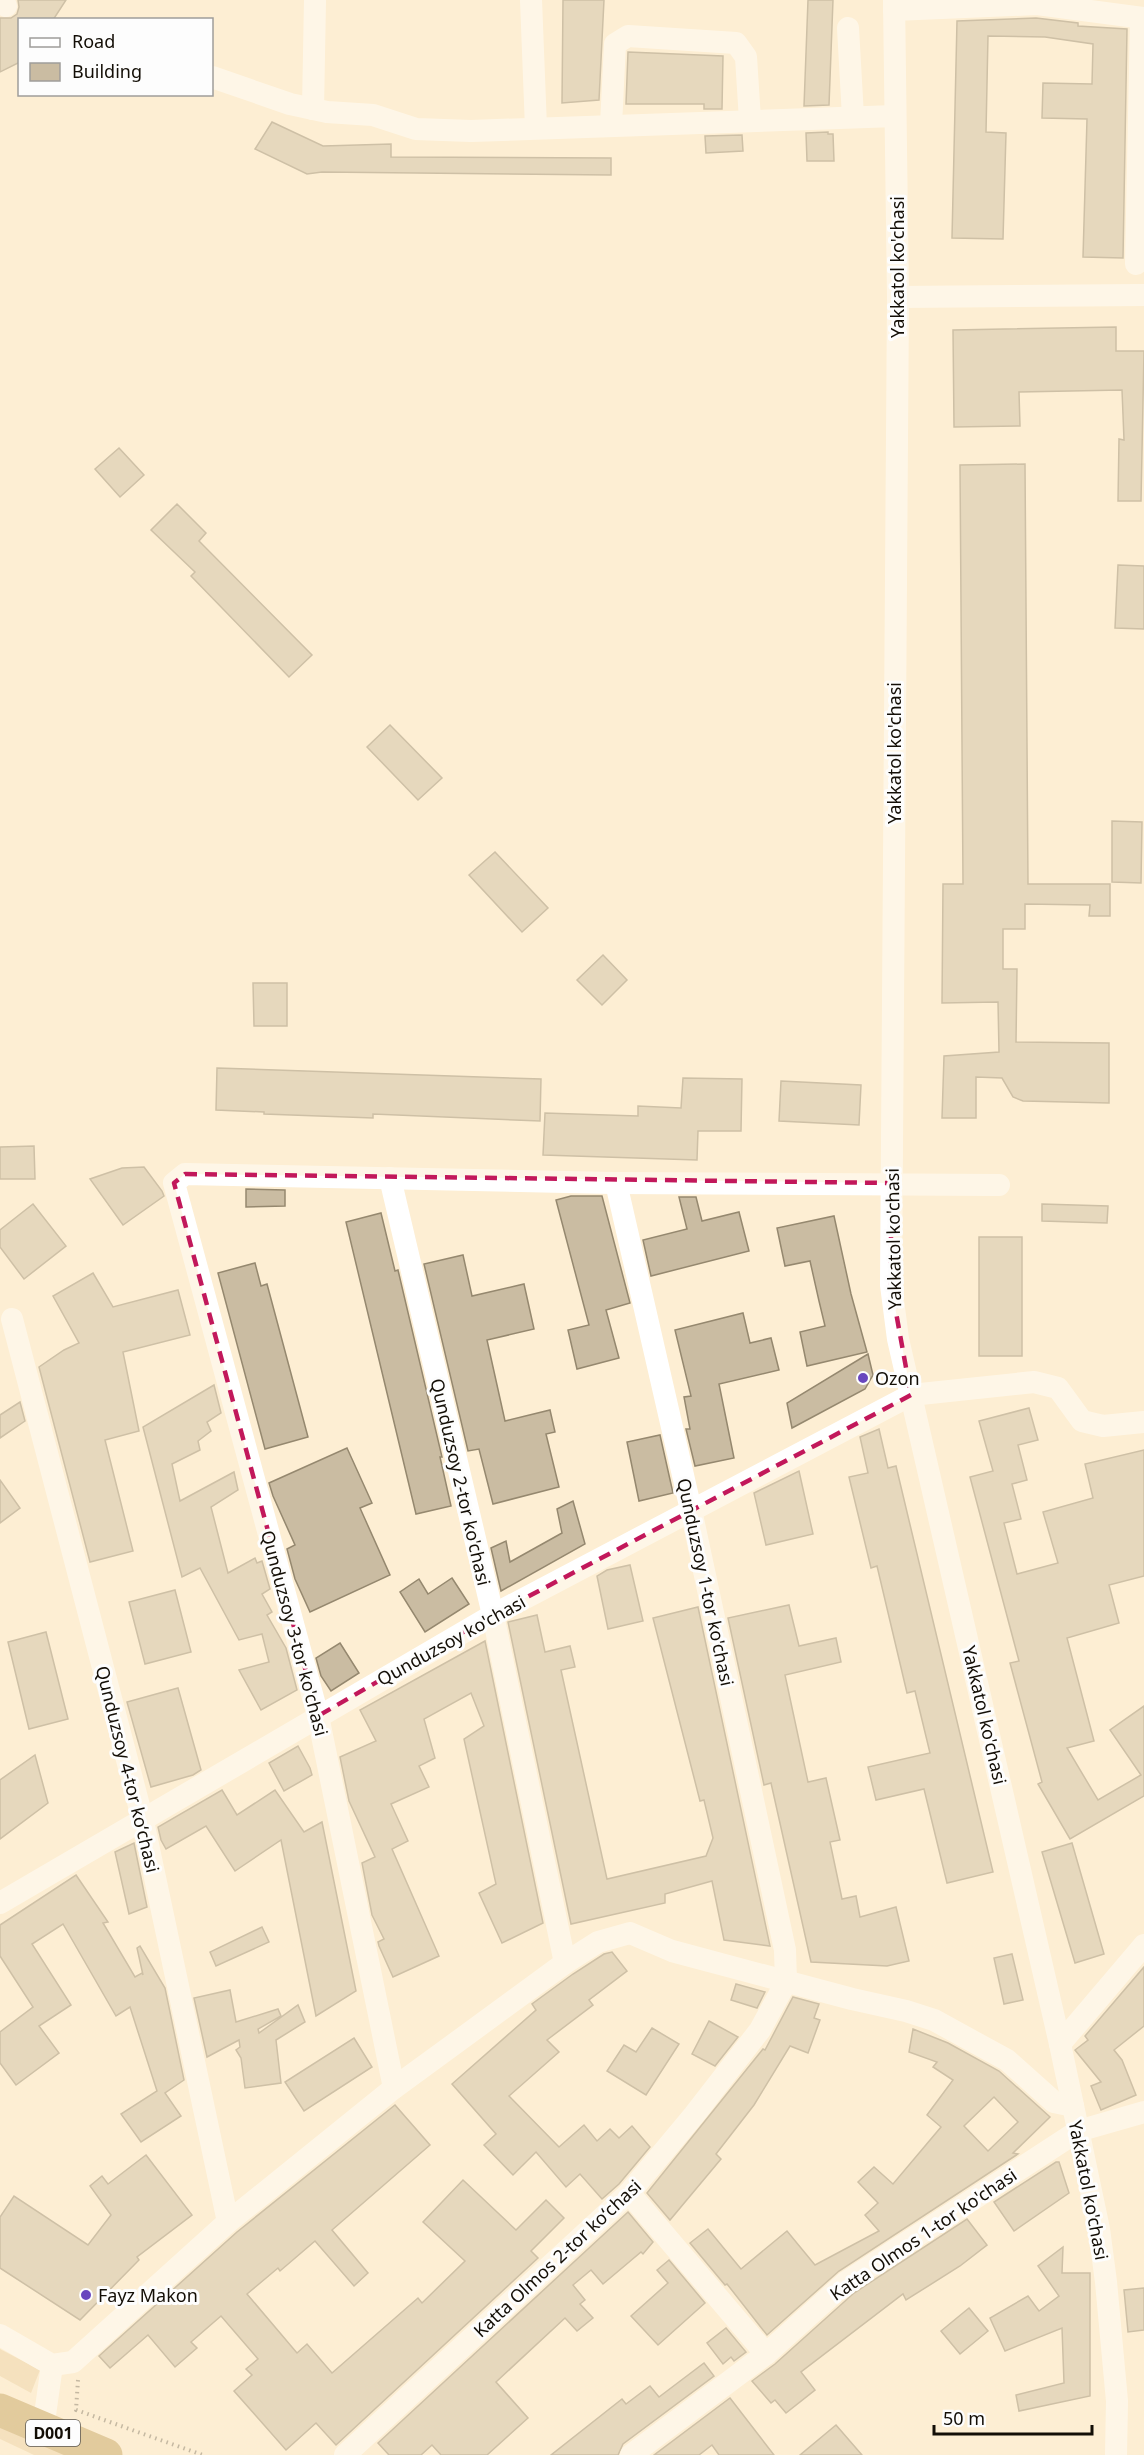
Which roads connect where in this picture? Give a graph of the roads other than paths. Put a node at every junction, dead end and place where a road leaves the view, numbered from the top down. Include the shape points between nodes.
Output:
1 (315, 0) edge
2 (531, 0) edge
3 (894, 5) edge
4 (1143, 18) edge
5 (849, 28) dead end
6 (213, 77) edge
7 (313, 109) junction
8 (895, 116) junction
9 (853, 117) junction
10 (750, 120) junction
11 (611, 125) junction
12 (536, 128) junction
13 (1137, 264) dead end
14 (1144, 295) edge
15 (898, 297) junction
16 (390, 1178) junction
17 (616, 1183) junction
18 (891, 1183) junction
19 (999, 1185) dead end
20 (12, 1319) dead end
21 (911, 1395) junction
22 (1144, 1422) edge
23 (691, 1510) junction
24 (493, 1615) junction
25 (318, 1716) junction
26 (143, 1821) junction
27 (0, 1903) edge
28 (1144, 1945) edge
29 (565, 1963) junction
30 (786, 1982) junction
31 (1060, 2044) junction
32 (394, 2088) junction
33 (1073, 2106) junction
34 (1144, 2112) edge
35 (1078, 2131) junction
36 (629, 2193) junction
37 (228, 2222) junction
38 (0, 2335) edge
39 (765, 2354) junction
40 (52, 2365) junction
41 (0, 2410) edge
42 (43, 2429) junction
43 (106, 2455) edge
44 (345, 2455) edge
45 (631, 2455) edge
46 (1116, 2455) edge

1 - 7 street
2 - 12 street
3 - 4 street via 1037,4
3 - 8 street, Yakkatol ko'chasi
4 - 13 street
5 - 9 street
6 - 7 street
7 - 12 street via 374,115 416,129
8 - 9 street
8 - 15 street, Yakkatol ko'chasi
9 - 10 street
10 - 11 street
10 - 11 street via 746,57 736,43 628,36 615,44
11 - 12 street
14 - 15 street
15 - 18 street, Yakkatol ko'chasi
16 - 17 street
16 - 24 street, Qunduzsoy 2-tor ko'chasi
16 - 25 street, Qunduzsoy 3-tor ko'chasi via 185,1174 174,1183
17 - 18 street
17 - 23 street, Qunduzsoy 1-tor ko'chasi
18 - 19 street
18 - 21 street, Yakkatol ko'chasi via 891,1285 897,1339
20 - 26 street, Qunduzsoy 4-tor koʻchasi
21 - 22 street via 1034,1383 1058,1388 1082,1421 1103,1426
21 - 23 street, Qunduzsoy ko'chasi
21 - 31 street, Yakkatol ko'chasi
23 - 24 street, Qunduzsoy ko'chasi
23 - 30 street, Qunduzsoy 1-tor ko'chasi via 785,1950
24 - 25 street, Qunduzsoy ko'chasi
24 - 29 street, Qunduzsoy 2-tor ko'chasi
25 - 26 street, Qunduzsoy ko'chasi
25 - 32 street, Qunduzsoy 3-tor ko'chasi
26 - 27 street, Qunduzsoy ko'chasi
26 - 37 street, Qunduzsoy 4-tor koʻchasi
28 - 31 street
29 - 30 street via 598,1942 630,1933 672,1951
29 - 32 street
30 - 33 street via 934,2020 1007,2060 1054,2102
30 - 36 street, Katta Olmos 2-tor koʻchasi via 760,2030
31 - 33 street, Yakkatol ko'chasi
32 - 37 street
33 - 35 street, Yakkatol ko'chasi
34 - 35 street, Katta Olmos 1-tor ko'chasi
35 - 39 street, Katta Olmos 1-tor ko'chasi via 846,2282
35 - 46 street, Yakkatol ko'chasi via 1106,2282 1117,2401
36 - 39 street
36 - 44 street, Katta Olmos 2-tor koʻchasi
37 - 40 street via 73,2362
38 - 40 street
39 - 45 street, Katta Olmos 1-tor ko'chasi
40 - 42 street
41 - 42 highway, D001
42 - 43 highway, D001

